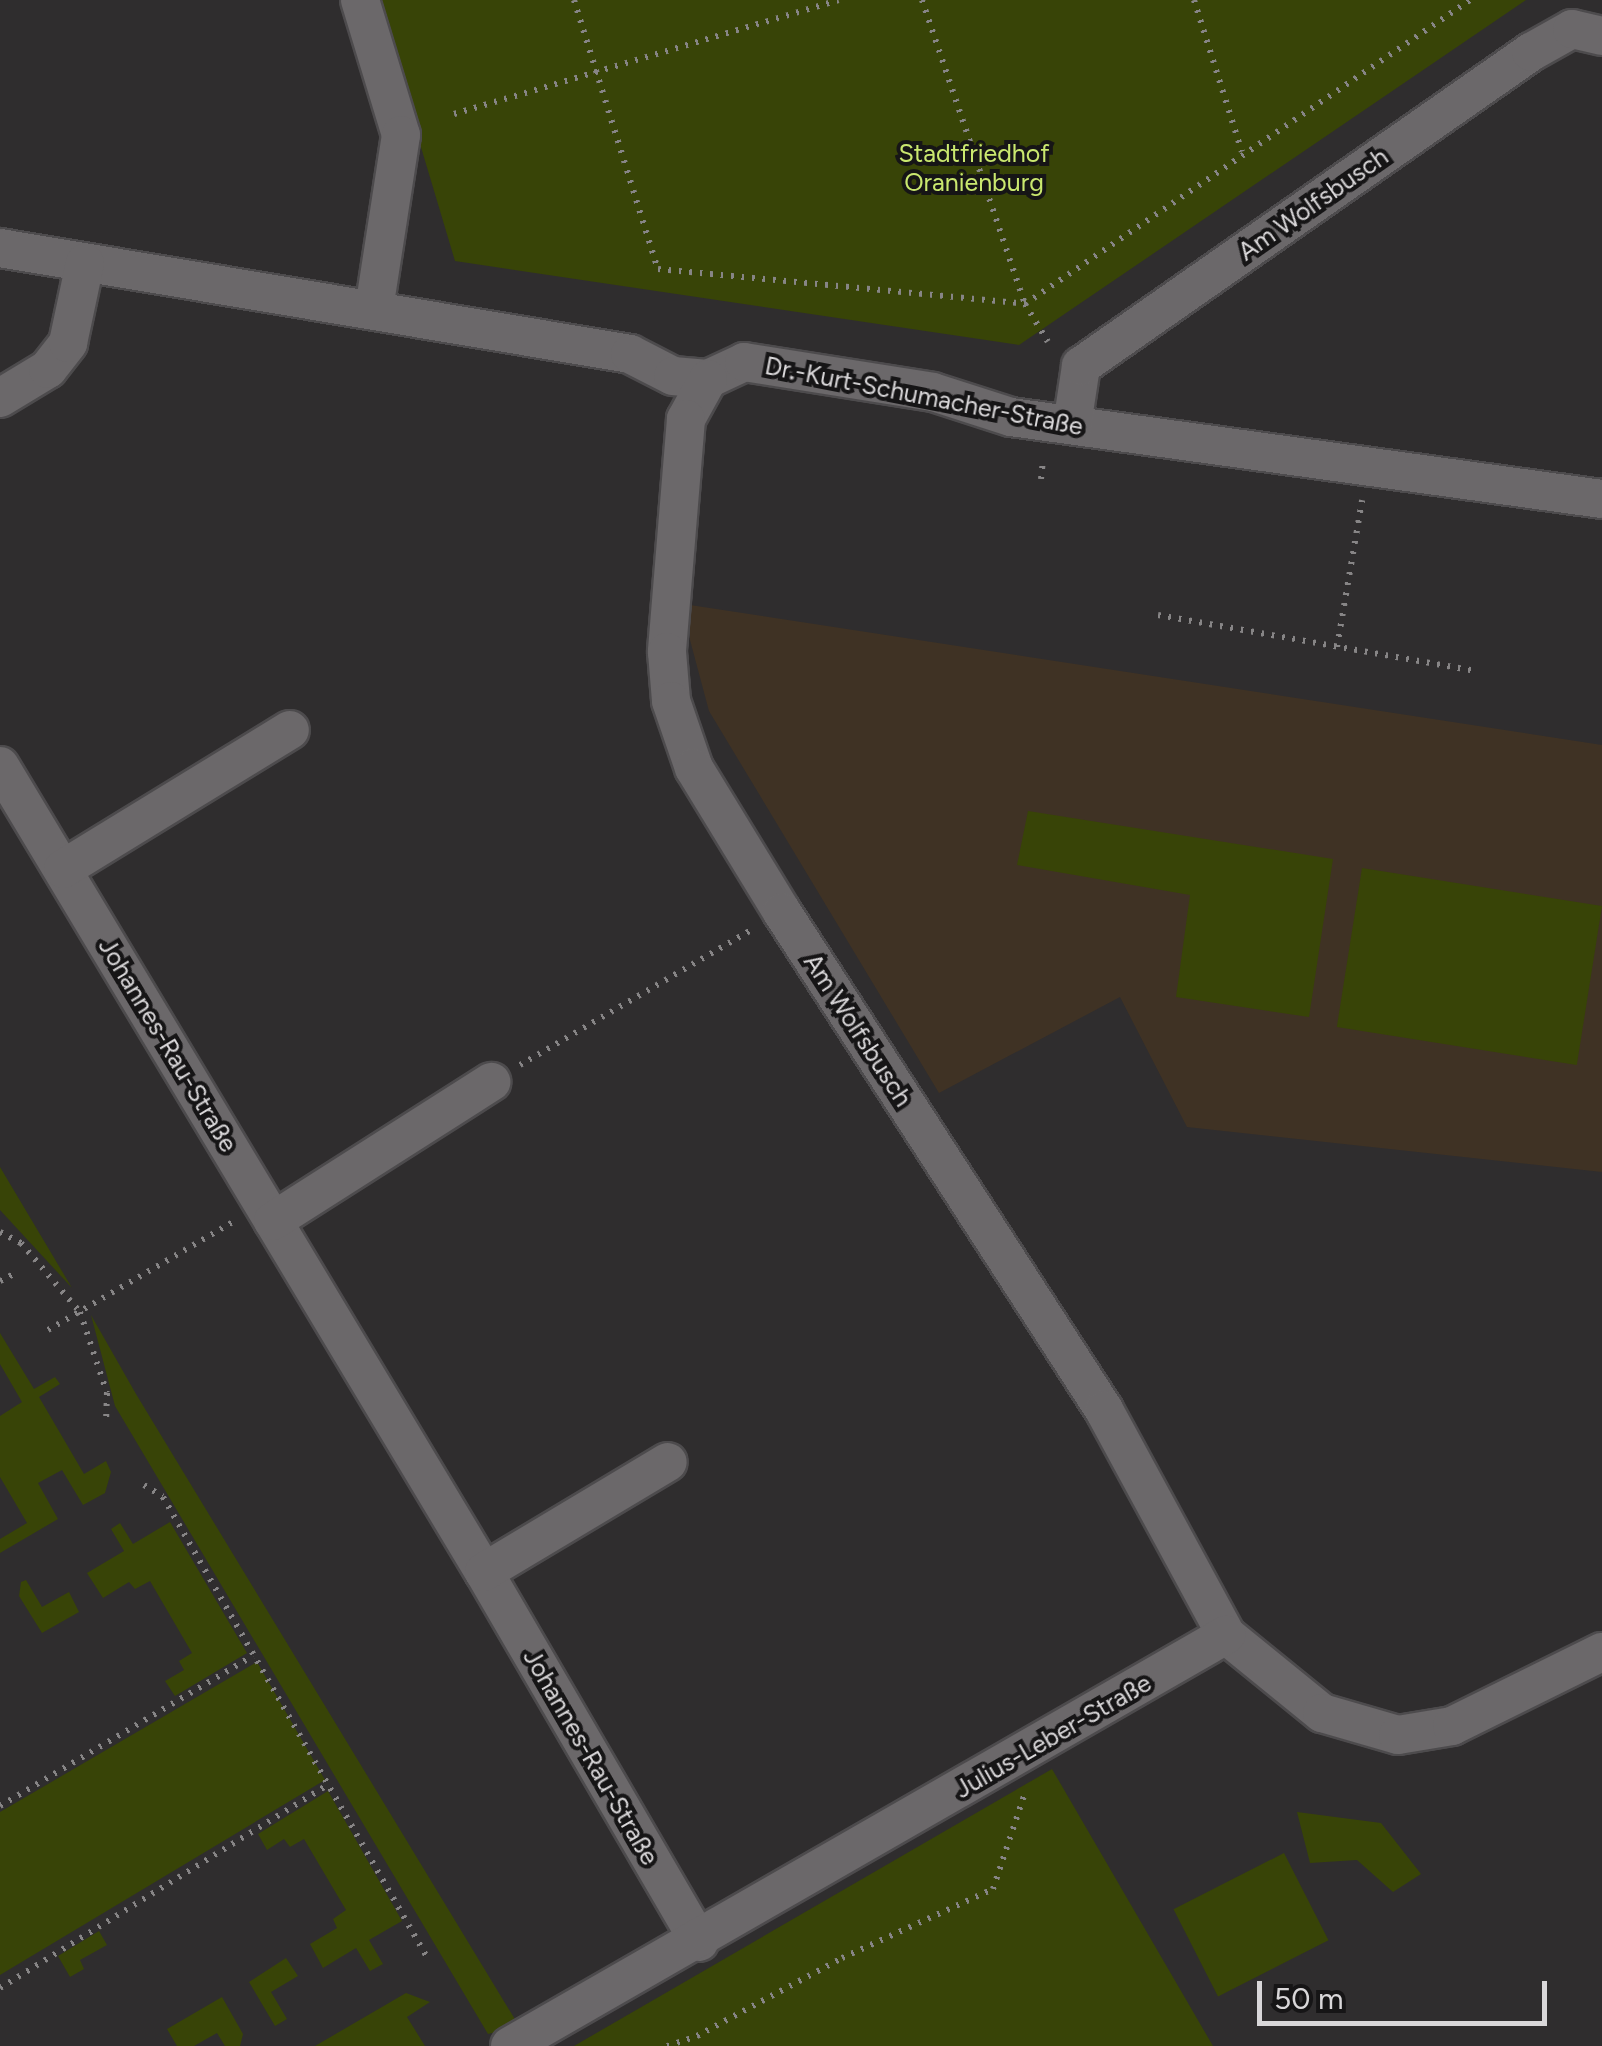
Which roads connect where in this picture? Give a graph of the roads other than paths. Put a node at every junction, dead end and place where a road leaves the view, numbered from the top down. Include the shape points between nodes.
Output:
1 (360, 0) edge
2 (1602, 36) edge
3 (0, 248) edge
4 (85, 264) junction
5 (374, 309) junction
6 (708, 379) junction
7 (0, 398) edge
8 (1072, 425) junction
9 (1602, 499) edge
10 (290, 730) dead end
11 (0, 766) edge
12 (63, 869) junction
13 (491, 1082) road end
14 (268, 1212) junction
15 (668, 1462) dead end
16 (484, 1572) junction
17 (1226, 1635) junction
18 (1602, 1652) edge
19 (699, 1942) junction
20 (510, 2046) edge

1 - 5 street via 400,136
2 - 8 street, Am Wolfsbusch via 1572,29 1531,52 1081,366
3 - 4 street, Dr.-Kurt-Schumacher-Straße
4 - 5 street, Dr.-Kurt-Schumacher-Straße
4 - 7 street via 68,343 48,369
5 - 6 street, Dr.-Kurt-Schumacher-Straße via 630,354 673,376
6 - 8 street, Dr.-Kurt-Schumacher-Straße via 744,362 933,392 1011,417
6 - 17 street, Am Wolfsbusch via 686,418 667,652 671,701 694,768 1104,1410
8 - 9 street, Dr.-Kurt-Schumacher-Straße
10 - 12 street
11 - 12 street, Johannes-Rau-Straße
12 - 14 street, Johannes-Rau-Straße
13 - 14 street
14 - 16 street, Johannes-Rau-Straße
15 - 16 street
16 - 19 street, Johannes-Rau-Straße
17 - 18 street via 1322,1713 1398,1734 1452,1726
17 - 19 street, Julius-Leber-Straße
19 - 20 street, Julius-Leber-Straße

